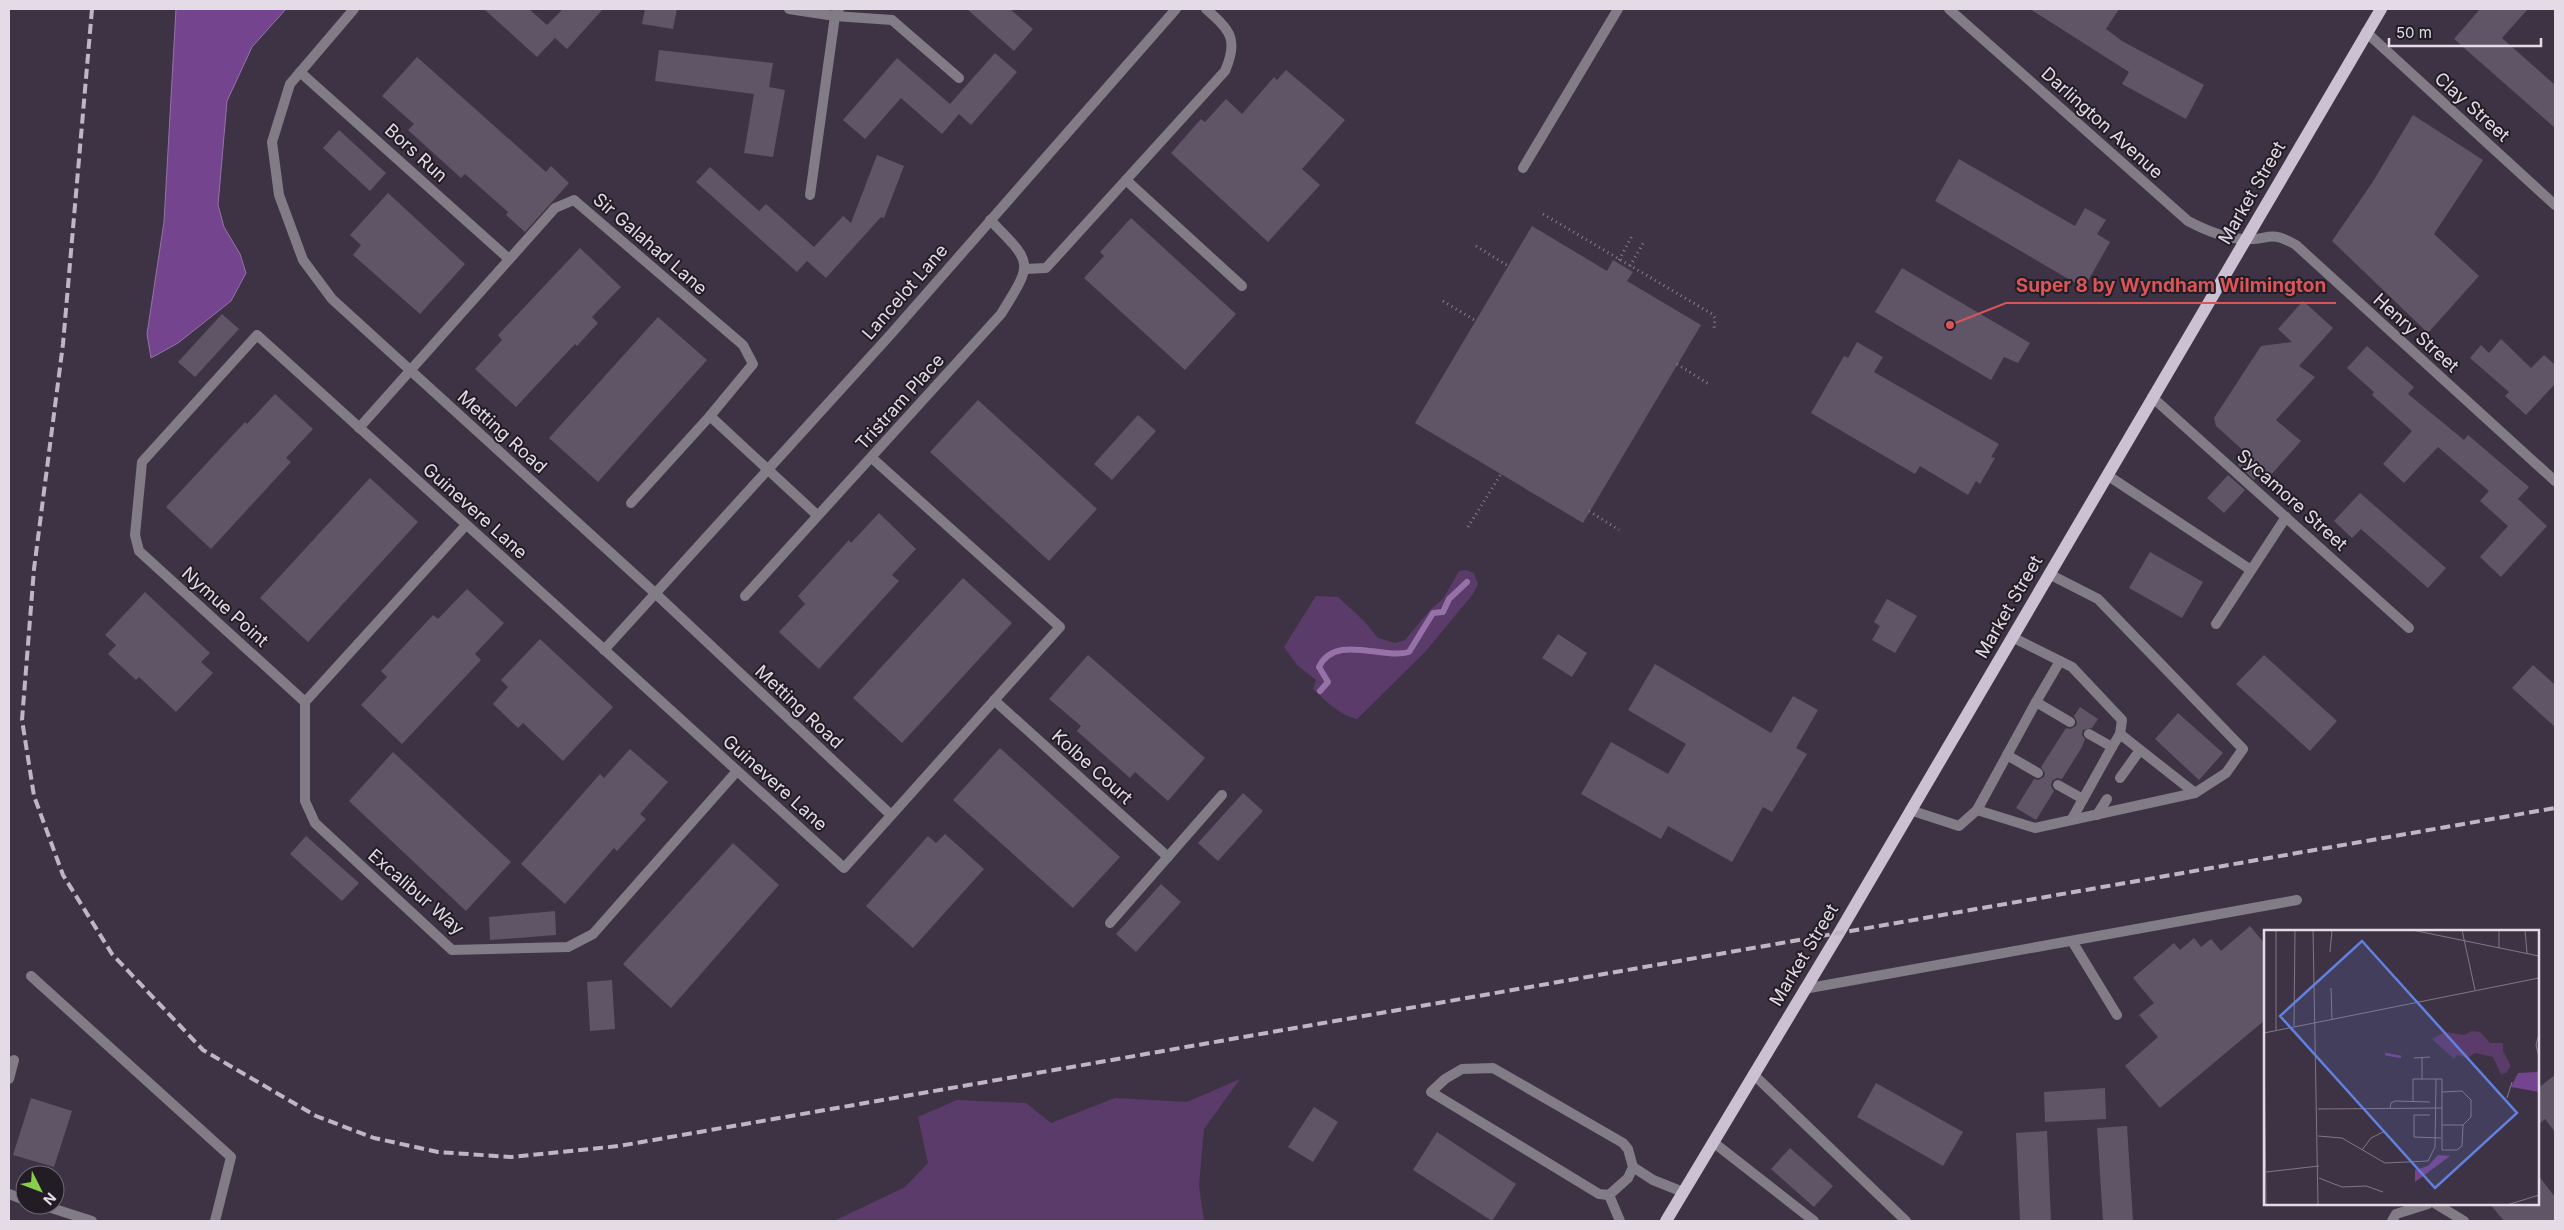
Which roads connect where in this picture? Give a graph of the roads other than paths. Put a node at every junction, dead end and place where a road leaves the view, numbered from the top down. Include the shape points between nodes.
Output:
1 (354, 9) edge
2 (789, 9) edge
3 (1176, 9) edge
4 (1206, 9) edge
5 (1618, 9) edge
6 (1949, 9) edge
7 (2381, 9) edge
8 (837, 13) edge
9 (2366, 32) junction
10 (300, 72) junction
11 (959, 78) dead end
12 (1523, 168) dead end
13 (1126, 180) junction
14 (810, 196) dead end
15 (2555, 205) edge
16 (990, 220) junction
17 (2245, 240) junction
18 (509, 259) junction
19 (1025, 269) junction
20 (1242, 286) dead end
21 (257, 335) joint
22 (412, 371) junction
23 (2152, 398) junction
24 (710, 416) junction
25 (359, 428) junction
26 (872, 458) junction
27 (768, 469) junction
28 (2107, 475) junction
29 (2555, 481) edge
30 (631, 503) dead end
31 (817, 515) junction
32 (2286, 517) junction
33 (466, 525) junction
34 (2251, 570) junction
35 (2048, 574) junction
36 (656, 594) junction
37 (745, 596) dead end
38 (2216, 624) dead end
39 (2409, 628) dead end
40 (2012, 637) junction
41 (604, 650) junction
42 (2060, 661) junction
43 (994, 700) junction
44 (305, 702) junction
45 (2036, 702) junction
46 (2070, 722) dead end
47 (2089, 734) dead end
48 (2120, 734) junction
49 (2112, 747) junction
50 (2140, 750) junction
51 (2007, 755) junction
52 (737, 771) junction
53 (2038, 773) dead end
54 (2120, 778) dead end
55 (2058, 785) dead end
56 (2195, 793) junction
57 (1222, 795) dead end
58 (2083, 799) junction
59 (2107, 799) dead end
60 (1910, 810) junction
61 (1977, 810) junction
62 (891, 815) junction
63 (2097, 816) junction
64 (2072, 819) junction
65 (1168, 857) junction
66 (2297, 900) dead end
67 (1110, 923) dead end
68 (2072, 940) junction
69 (31, 976) dead end
70 (1804, 989) junction
71 (2117, 1015) dead end
72 (14, 1060) dead end
73 (1753, 1074) junction
74 (9, 1079) edge
75 (1713, 1142) junction
76 (1633, 1167) junction
77 (1683, 1192) junction
78 (1609, 1195) junction
79 (2425, 1205) edge
80 (2438, 1205) edge
81 (65, 1212) edge
82 (92, 1221) edge
83 (215, 1221) edge
84 (1620, 1221) edge
85 (1666, 1221) edge
86 (1814, 1221) edge
87 (1906, 1221) edge
88 (2392, 1221) edge
89 (2464, 1221) edge

1 - 10 street, Metting Road
2 - 8 street
3 - 16 street, Lancelot Lane
4 - 13 street via 1226,26 1230,34 1231,57 1225,71
5 - 12 street
6 - 17 street, Darlington Avenue via 2188,221 2208,232
7 - 9 main road, Market Street
8 - 11 street via 892,20
8 - 14 street
9 - 15 street, Clay Street
9 - 17 main road, Market Street
10 - 18 street, Bors Run
10 - 22 street, Metting Road via 290,84 272,142 279,195 303,260 332,299
13 - 19 street via 1046,268
13 - 20 street
16 - 19 street via 1022,253
16 - 27 street, Lancelot Lane
17 - 23 main road, Market Street
17 - 29 street, Henry Street via 2280,235 2296,244
18 - 22 street, Sir Galahad Lane
18 - 24 street, Sir Galahad Lane via 554,208 574,200 743,345 753,364
19 - 26 street, Tristram Place via 1001,314
21 - 25 street, Guinevere Lane
21 - 44 street, Nymue Point via 142,462 135,535 139,551
22 - 25 street, Sir Galahad Lane
22 - 36 street, Metting Road
23 - 28 main road, Market Street
23 - 32 street, Sycamore Street
24 - 27 street
24 - 30 street, Sir Galahad Lane
25 - 33 street, Guinevere Lane
26 - 31 street, Tristram Place
26 - 43 street, Guinevere Lane via 1060,627
27 - 31 street
27 - 36 street, Lancelot Lane
28 - 34 street
28 - 35 main road, Market Street
31 - 37 street, Tristram Place
32 - 34 street
32 - 39 street, Sycamore Street
33 - 41 street, Guinevere Lane
33 - 44 street
34 - 38 street
35 - 40 main road, Market Street
35 - 56 street via 2098,599 2243,749 2226,773
36 - 41 street, Lancelot Lane
36 - 62 street, Metting Road
40 - 42 street
40 - 60 main road, Market Street
41 - 52 street, Guinevere Lane
42 - 45 street
42 - 48 street via 2072,667 2122,720
43 - 62 street, Guinevere Lane
43 - 65 street, Kolbe Court
44 - 52 street, Excalibur Way via 305,801 315,823 452,950 568,947 594,934
45 - 46 street
45 - 51 street
47 - 49 street
48 - 49 street
48 - 50 street
49 - 58 street
50 - 54 street
50 - 56 street
51 - 53 street
51 - 61 street
52 - 62 street, Guinevere Lane via 844,868
55 - 58 street
56 - 63 street
57 - 65 street
58 - 64 street
59 - 63 street
60 - 61 street via 1959,826
60 - 70 main road, Market Street
61 - 64 street via 2035,828
63 - 64 street
65 - 67 street
66 - 68 street
68 - 70 street
68 - 71 street
69 - 83 street via 231,1157
70 - 73 main road, Market Street
72 - 74 street
73 - 75 main road, Market Street
73 - 87 street
75 - 77 main road, Market Street
75 - 86 street
76 - 77 street via 1653,1180
76 - 78 street via 1628,1178
76 - 78 street via 1628,1149 1622,1143 1492,1068 1462,1069 1431,1092 1599,1194
77 - 85 main road, Market Street
78 - 84 street
79 - 88 street via 2396,1214
80 - 89 street
81 - 82 street

